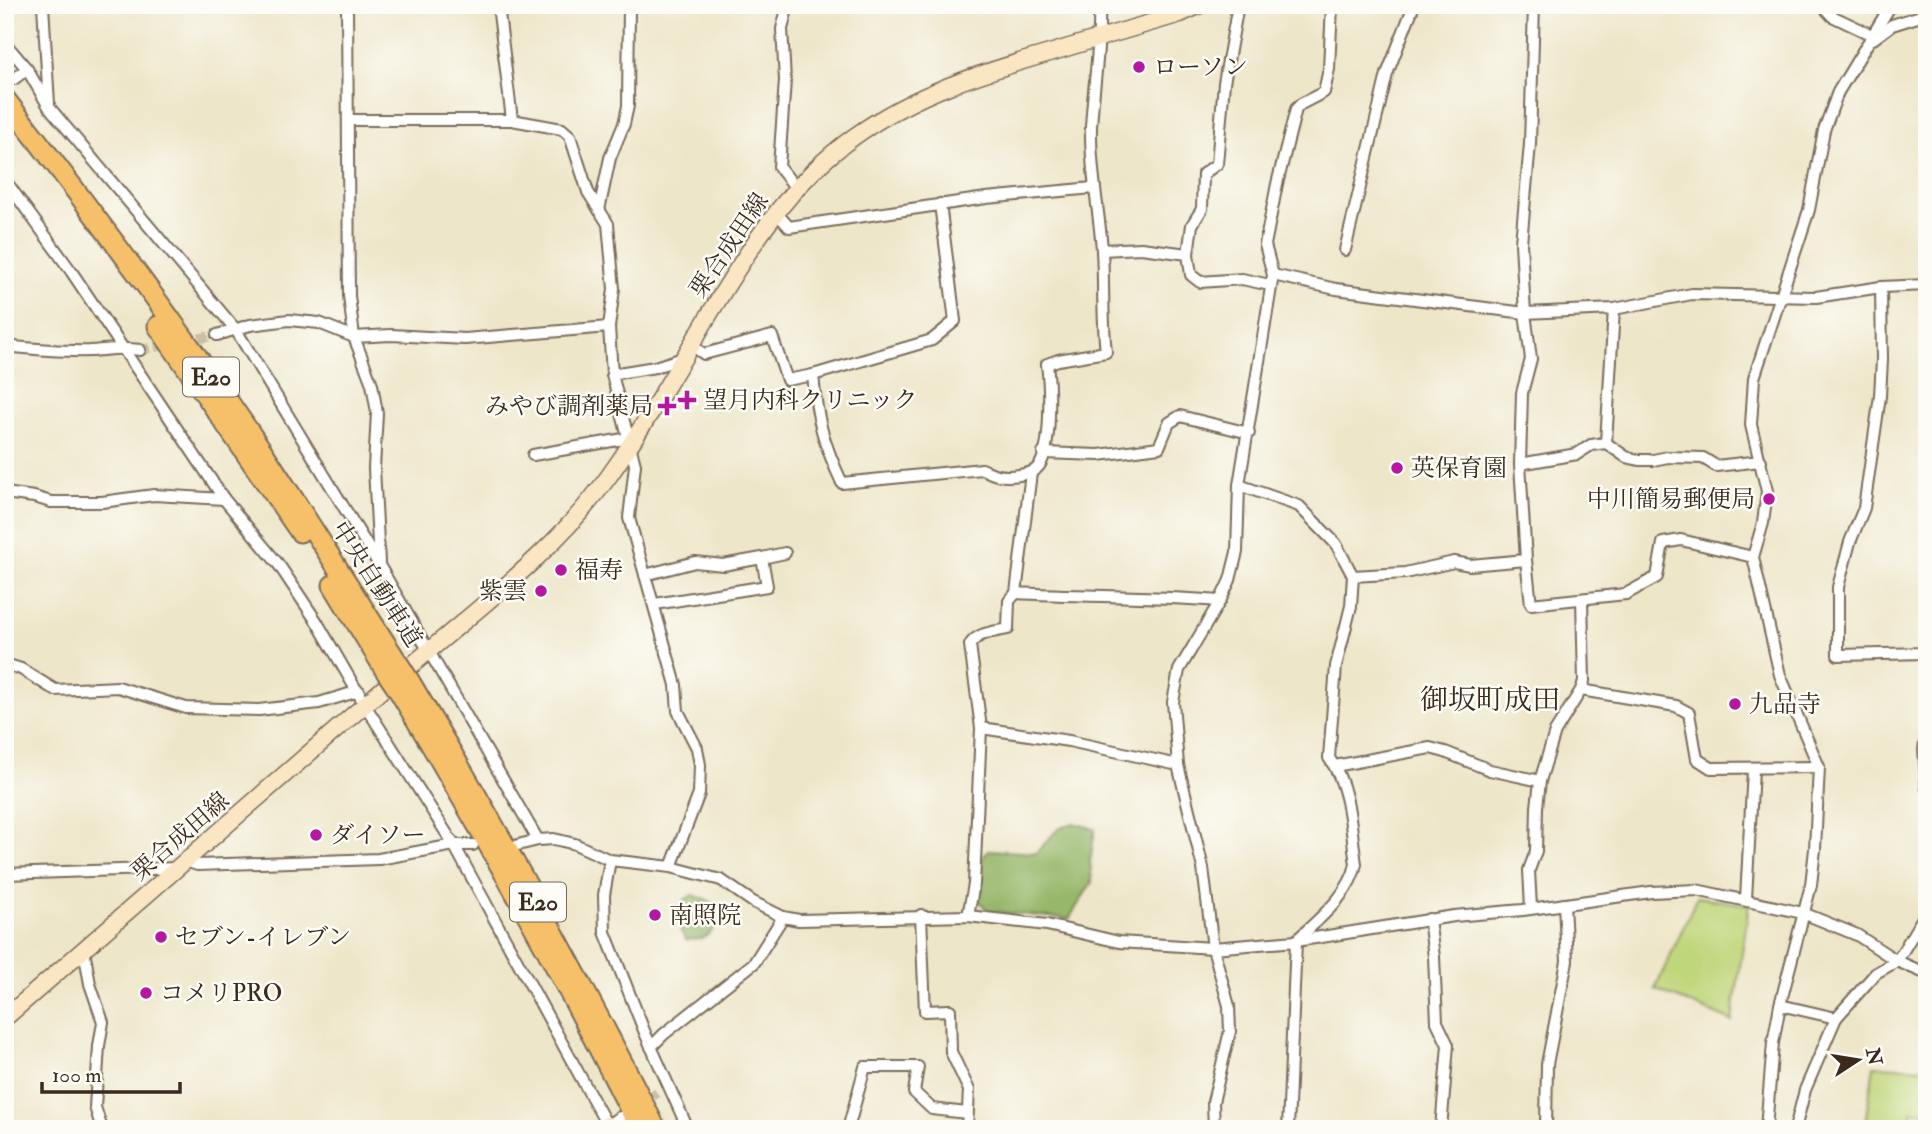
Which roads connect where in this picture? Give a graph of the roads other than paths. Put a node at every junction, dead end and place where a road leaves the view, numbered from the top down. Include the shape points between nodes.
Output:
1 (43, 5) edge
2 (347, 5) edge
3 (498, 5) edge
4 (629, 5) edge
5 (788, 5) edge
6 (1099, 5) edge
7 (1200, 5) edge
8 (1238, 5) edge
9 (1332, 5) edge
10 (1414, 5) edge
11 (1534, 5) edge
12 (1822, 5) edge
13 (1891, 5) edge
14 (1927, 14) edge
15 (1101, 38) junction
16 (1871, 38) junction
17 (5, 43) edge
18 (27, 69) junction
19 (14, 79) dead end
20 (5, 99) edge
21 (49, 107) junction
22 (5, 120) edge
23 (349, 120) junction
24 (512, 120) junction
25 (5, 180) edge
26 (796, 188) junction
27 (1093, 188) junction
28 (940, 204) junction
29 (599, 210) junction
30 (775, 211) junction
31 (1102, 250) junction
32 (1345, 250) dead end
33 (1188, 254) junction
34 (1271, 280) junction
35 (1927, 285) edge
36 (1881, 287) junction
37 (1782, 294) junction
38 (1614, 309) junction
39 (1525, 313) junction
40 (609, 327) junction
41 (236, 330) junction
42 (217, 335) tunnel mouth
43 (354, 337) junction
44 (5, 346) edge
45 (123, 347) junction
46 (140, 350) tunnel mouth
47 (687, 351) junction
48 (612, 374) junction
49 (813, 375) junction
50 (1249, 433) junction
51 (629, 442) junction
52 (1606, 443) junction
53 (1043, 453) junction
54 (533, 455) dead end
55 (1761, 461) junction
56 (1520, 464) junction
57 (1031, 473) junction
58 (1239, 485) junction
59 (5, 493) edge
60 (224, 499) junction
61 (785, 553) dead end
62 (1753, 557) junction
63 (762, 558) junction
64 (1525, 560) junction
65 (379, 565) junction
66 (645, 575) junction
67 (1353, 576) junction
68 (1016, 593) junction
69 (1582, 599) junction
70 (1220, 601) junction
71 (655, 604) junction
72 (428, 652) junction
73 (1927, 653) edge
74 (5, 664) edge
75 (398, 677) junction
76 (1581, 690) junction
77 (362, 698) junction
78 (981, 728) junction
79 (1927, 730) edge
80 (1178, 765) junction
81 (1335, 766) junction
82 (1819, 767) junction
83 (1752, 769) junction
84 (1540, 781) junction
85 (1927, 789) edge
86 (538, 840) junction
87 (454, 845) junction
88 (473, 845) dead end
89 (518, 845) dead end
90 (610, 860) junction
91 (182, 865) junction
92 (671, 867) junction
93 (5, 874) edge
94 (1746, 899) junction
95 (1564, 904) junction
96 (1531, 908) junction
97 (1927, 911) edge
98 (1803, 913) junction
99 (920, 915) junction
100 (968, 916) junction
101 (783, 917) junction
102 (1429, 919) junction
103 (1296, 941) junction
104 (1213, 948) junction
105 (84, 950) junction
106 (1897, 961) junction
107 (1927, 974) edge
108 (1780, 1005) junction
109 (5, 1018) edge
110 (1836, 1018) junction
111 (651, 1047) junction
112 (667, 1085) junction
113 (657, 1093) tunnel mouth
114 (968, 1113) junction
115 (611, 1125) edge
116 (102, 1129) edge
117 (640, 1129) edge
118 (656, 1129) edge
119 (688, 1129) edge
120 (848, 1129) edge
121 (967, 1129) edge
122 (1214, 1129) edge
123 (1288, 1129) edge
124 (1441, 1129) edge
125 (1546, 1129) edge
126 (1766, 1129) edge
127 (1795, 1129) edge

1 - 21 street
2 - 23 street
3 - 24 street
4 - 29 street via 628,107 610,158
5 - 26 street via 782,29 785,80 779,167
6 - 15 street
7 - 15 main road, 栗合成田線
8 - 33 street via 1224,83 1217,164 1203,174 1202,209 1192,225
9 - 34 street via 1324,92 1296,109 1277,184 1265,245
10 - 32 street via 1387,74
11 - 39 street via 1530,144 1521,243
12 - 16 street via 1832,16
13 - 16 street
14 - 16 street via 1892,25
15 - 26 main road, 栗合成田線 via 972,75 920,97 854,137
15 - 27 street via 1091,129
16 - 37 street via 1838,92 1824,130 1809,210
17 - 18 street
18 - 19 street
18 - 21 street
20 - 75 highway, 中央自動車道 / E20 via 291,494
21 - 41 street
22 - 75 highway, 中央自動車道 / E20 via 194,377
23 - 24 street
23 - 43 street via 347,219
24 - 29 street via 562,129 570,136 588,192
25 - 45 street
26 - 30 main road, 栗合成田線
27 - 28 street
27 - 31 street
28 - 30 street via 789,227
28 - 49 street via 955,321 932,340
29 - 40 street via 608,224 612,246 614,289
30 - 47 main road, 栗合成田線
31 - 33 street via 1142,248
31 - 53 street via 1106,352 1047,364 1051,399
33 - 34 street via 1191,275 1200,282
34 - 39 street
34 - 50 street
35 - 36 street
36 - 37 street via 1816,297
36 - 73 street via 1880,396 1864,508 1838,587 1838,655
37 - 38 street via 1692,294
37 - 55 street via 1754,378 1751,425
38 - 39 street
38 - 52 street
39 - 56 street via 1531,359 1522,393
40 - 43 street via 465,340
40 - 48 street
41 - 42 street
41 - 43 street via 289,320 319,323
41 - 65 street
43 - 65 street via 372,384 377,413
44 - 45 street via 56,351
45 - 46 street
45 - 60 street
47 - 48 street via 655,367
47 - 49 street via 704,354 772,336 787,380
47 - 51 main road, 栗合成田線
48 - 51 street
49 - 57 street via 824,444 842,483 982,469 997,475
50 - 53 street via 1180,416 1169,423 1159,447 1099,455
50 - 58 street
51 - 54 street
51 - 66 street via 635,465 629,518
51 - 72 main road, 栗合成田線 via 608,477 552,545
52 - 55 street via 1639,460 1703,458 1716,466
52 - 56 street via 1577,454
53 - 57 street via 1040,466
55 - 62 street via 1768,491
56 - 64 street
57 - 68 street
58 - 67 street via 1299,506 1336,544
58 - 70 street via 1237,552
59 - 60 street via 51,502 154,495
60 - 77 street via 279,565
61 - 63 street
62 - 69 street via 1681,540 1663,543 1657,577 1626,594
62 - 82 street via 1780,675
63 - 66 street via 723,565 695,562
63 - 71 street via 767,586
64 - 67 street via 1454,562 1405,573
64 - 69 street via 1531,604
65 - 72 street
66 - 71 street
67 - 81 street via 1351,606 1336,666 1329,758
68 - 70 street
68 - 78 street via 1009,601 1008,629 978,636 970,645
69 - 76 street
70 - 80 street via 1179,670 1173,702
71 - 92 street via 676,684 678,711 701,765 699,794
72 - 75 main road, 栗合成田線
72 - 86 street
74 - 77 street via 55,690 118,688 186,708 258,710
75 - 77 main road, 栗合成田線
75 - 117 highway, 中央自動車道 / E20
75 - 118 highway, 中央自動車道 / E20 via 533,893
76 - 83 street via 1676,706 1689,713 1697,759 1711,768
76 - 84 street via 1555,732
77 - 87 street
77 - 91 main road, 栗合成田線
78 - 80 street
78 - 100 street
79 - 85 street
80 - 104 street via 1203,869
81 - 84 street via 1430,748 1490,770
81 - 103 street via 1345,793 1354,875
82 - 83 street
82 - 98 street via 1815,849
83 - 94 street
84 - 96 street via 1536,850 1529,870
86 - 89 street
86 - 90 street via 575,844
87 - 88 street
87 - 91 street via 379,859
87 - 115 street
90 - 92 street
90 - 111 street via 604,895 605,932
91 - 93 street
91 - 105 main road, 栗合成田線
92 - 101 street via 721,880
94 - 95 street via 1696,890
94 - 98 street
95 - 96 street
95 - 125 street via 1567,961 1547,1064
96 - 102 street
97 - 106 street
98 - 106 street via 1857,935
98 - 108 street
99 - 100 street
99 - 101 street via 849,920
99 - 114 street via 925,1011 950,1010 951,1052 969,1090
100 - 104 street via 1047,925 1119,942
101 - 111 street via 754,963
102 - 103 street
102 - 124 street via 1437,1022 1448,1045
103 - 104 street
103 - 123 street
104 - 122 street via 1229,1006 1230,1031 1213,1101
105 - 109 main road, 栗合成田線
105 - 116 street via 103,1022 95,1107
106 - 107 street
106 - 110 street via 1876,973
108 - 110 street
108 - 126 street
110 - 127 street via 1805,1090
111 - 112 street
112 - 113 street
112 - 119 street
114 - 120 street via 932,1109 914,1092 918,1068 864,1067
114 - 121 street

